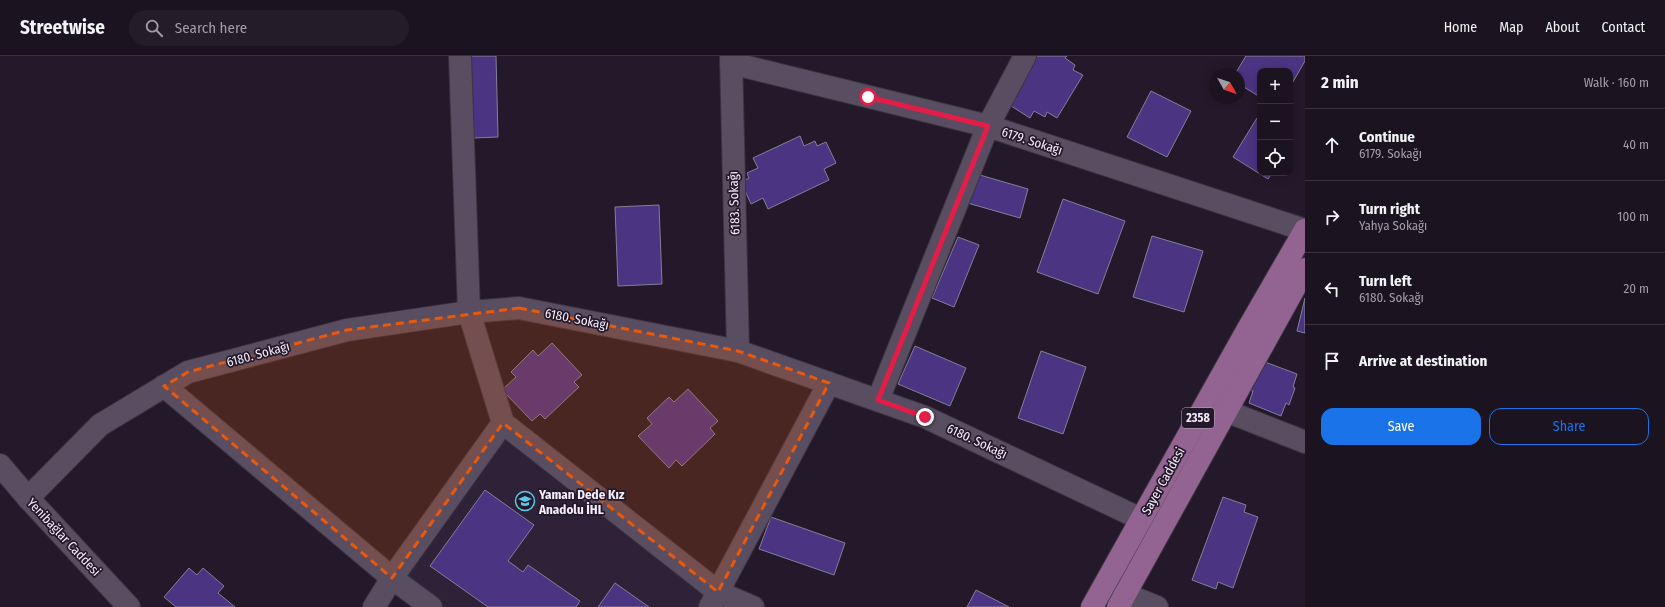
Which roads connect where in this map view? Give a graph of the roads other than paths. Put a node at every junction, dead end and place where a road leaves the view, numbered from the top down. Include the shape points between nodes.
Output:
1 (460, 56) edge
2 (1025, 56) edge
3 (731, 60) edge
4 (988, 126) junction
5 (1305, 230) edge
6 (1305, 269) edge
7 (469, 312) junction
8 (738, 351) junction
9 (829, 383) junction
10 (164, 386) junction
11 (878, 400) junction
12 (1226, 411) junction
13 (503, 423) junction
14 (1305, 442) edge
15 (0, 465) edge
16 (28, 498) junction
17 (1141, 519) junction
18 (392, 578) junction
19 (714, 600) edge
20 (1122, 600) edge
21 (129, 607) edge
22 (374, 607) edge
23 (431, 607) edge
24 (753, 607) edge
25 (1092, 607) edge
26 (1157, 607) edge

1 - 7 street
2 - 4 street
3 - 4 street, 6179. Sokağı
3 - 8 street, 6183. Sokağı
4 - 5 street, 6179. Sokağı
4 - 11 street
5 - 17 main road, Sayer Caddesi / 2358
6 - 12 main road, Sayer Caddesi
7 - 8 street, 6180. Sokağı via 519,308
7 - 10 street, 6180. Sokağı via 347,330 188,372
7 - 13 street
8 - 9 street, 6180. Sokağı
9 - 11 street, 6180. Sokağı
9 - 19 street
10 - 16 street, 6180. Sokağı via 100,425
10 - 18 street
11 - 17 street, 6180. Sokağı via 925,417
12 - 14 street
12 - 20 main road, Sayer Caddesi
13 - 18 street
13 - 19 street
15 - 16 street, Yenibağlar Caddesi
16 - 21 street, Yenibağlar Caddesi
17 - 25 main road, Sayer Caddesi / 2358
18 - 22 street
18 - 23 street
19 - 24 street
20 - 26 street

